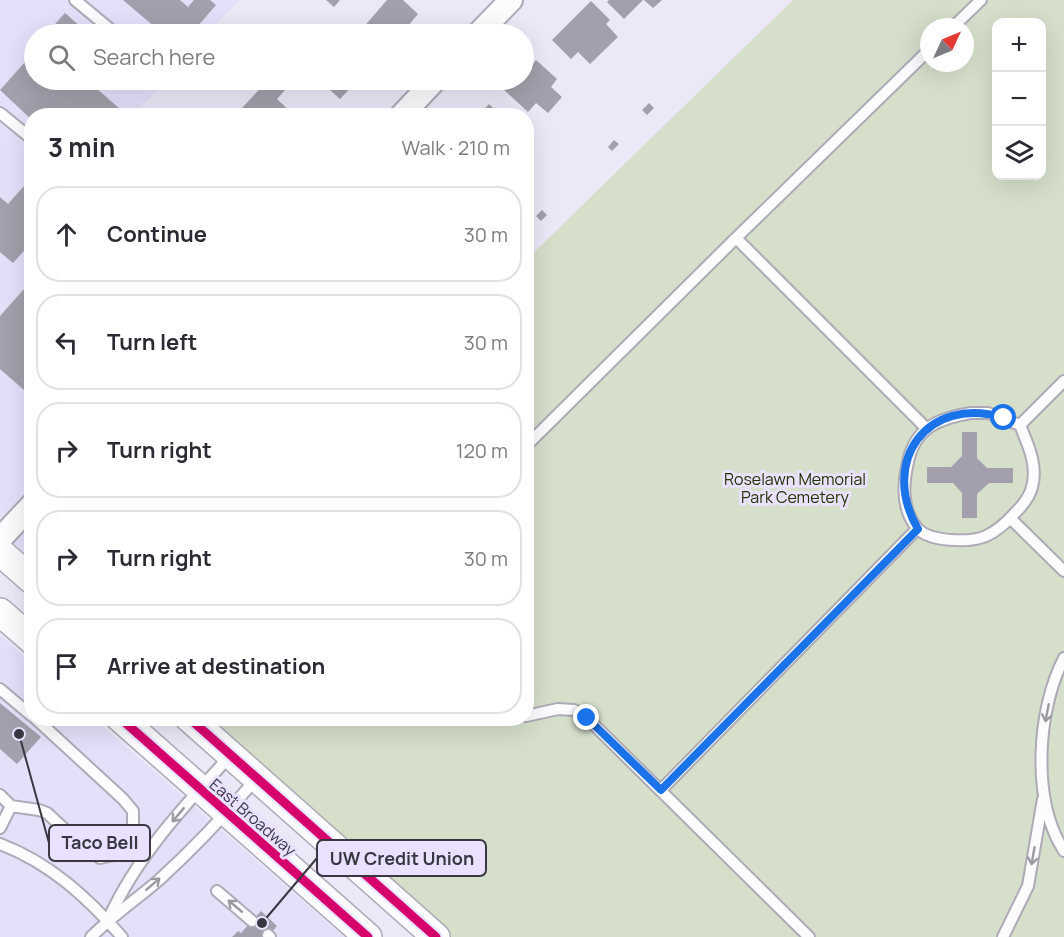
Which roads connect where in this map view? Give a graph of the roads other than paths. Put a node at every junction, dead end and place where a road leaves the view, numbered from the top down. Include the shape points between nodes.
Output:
1 (75, 0) edge
2 (511, 0) edge
3 (981, 0) edge
4 (962, 18) edge
5 (104, 24) edge
6 (488, 24) edge
7 (920, 59) edge
8 (426, 90) edge
9 (409, 108) edge
10 (0, 113) edge
11 (24, 132) edge
12 (736, 238) junction
13 (1064, 381) edge
14 (1020, 426) junction
15 (927, 429) junction
16 (534, 438) edge
17 (24, 514) edge
18 (1010, 518) junction
19 (918, 529) junction
20 (0, 539) edge
21 (0, 552) edge
22 (1064, 571) edge
23 (24, 573) edge
24 (0, 612) edge
25 (24, 633) edge
26 (1064, 658) edge
27 (0, 689) edge
28 (24, 709) edge
29 (534, 714) edge
30 (43, 726) edge
31 (129, 726) edge
32 (198, 726) edge
33 (231, 755) junction
34 (256, 778) junction
35 (200, 789) junction
36 (661, 790) junction
37 (0, 795) edge
38 (1044, 798) junction
39 (11, 806) junction
40 (226, 814) junction
41 (0, 828) edge
42 (0, 843) edge
43 (1064, 851) edge
44 (217, 891) dead end
45 (108, 921) junction
46 (252, 921) dead end
47 (91, 937) edge
48 (122, 937) edge
49 (368, 937) edge
50 (436, 937) edge
51 (809, 937) edge
52 (1003, 937) edge

1 - 5 lane
2 - 6 street
3 - 4 lane
7 - 12 lane
8 - 9 street
10 - 11 lane
12 - 15 lane
12 - 16 lane
13 - 14 lane
14 - 15 lane via 988,413 971,413 936,421
14 - 18 lane via 1032,453 1034,472 1032,488
15 - 19 lane via 913,444 903,490
17 - 20 street
18 - 19 lane via 985,537 962,540 937,538
18 - 22 lane
19 - 36 lane
21 - 23 street
24 - 25 street
26 -> 38 lane via 1054,678 1045,723 1041,771
27 - 28 lane
29 - 36 lane via 574,710
30 - 39 lane via 123,798 133,812 133,832 114,855 100,858 47,813
31 - 35 street, East Broadway
32 - 33 street, East Broadway
33 - 34 street, East Broadway
33 - 35 lane
34 - 40 lane
34 - 50 street, East Broadway
35 - 40 street, East Broadway
35 -> 45 lane via 136,868
36 - 51 lane
37 - 39 lane
38 - 43 lane
38 -> 52 lane via 1028,886
39 - 41 lane
45 -> 40 lane via 160,878
40 - 49 street, East Broadway
42 - 45 lane via 46,866
46 -> 44 lane
45 - 47 lane
45 - 48 lane

